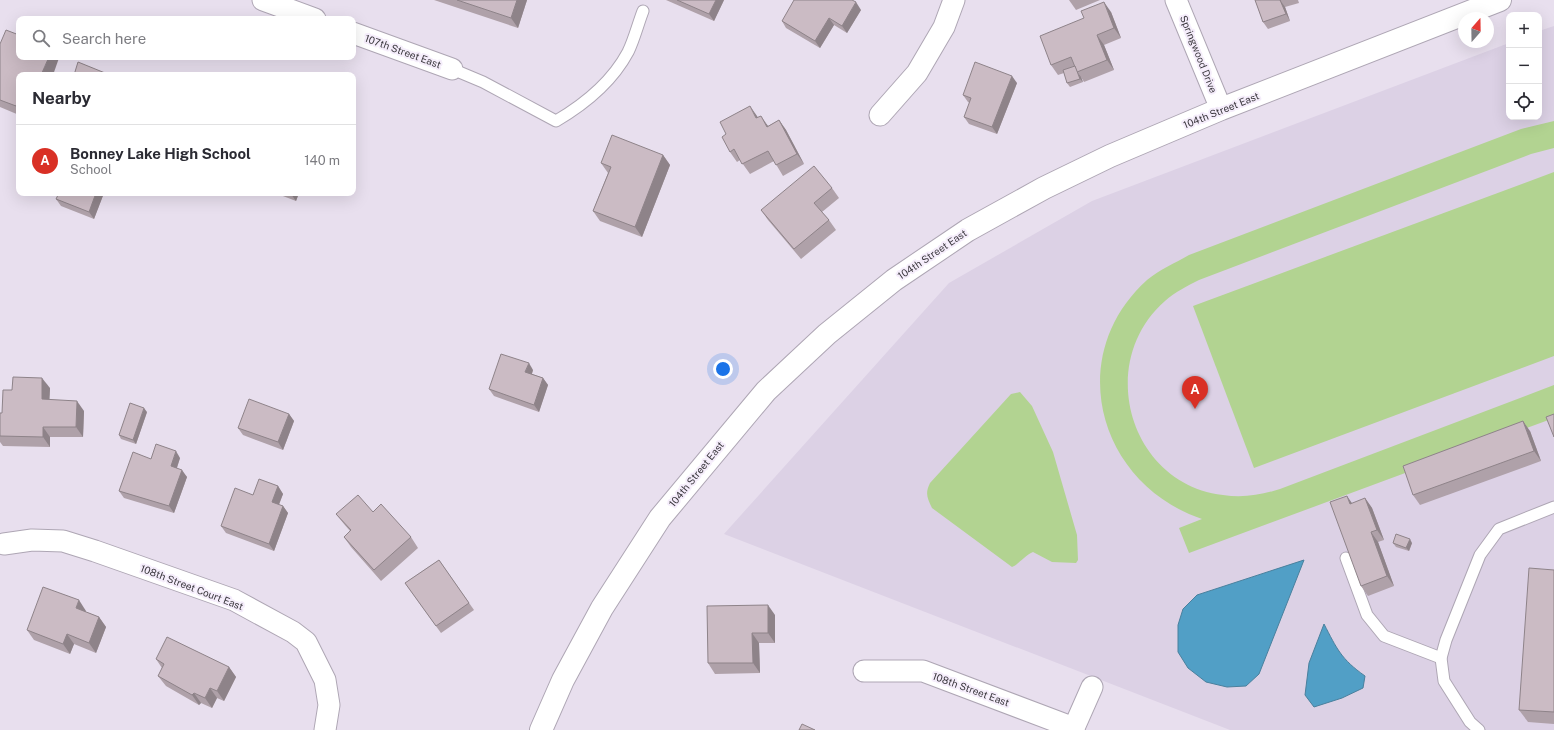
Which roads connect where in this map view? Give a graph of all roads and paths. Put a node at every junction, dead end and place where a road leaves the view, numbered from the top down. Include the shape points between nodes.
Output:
1 (264, 0) edge
2 (954, 0) edge
3 (1176, 0) edge
4 (1500, 0) edge
5 (643, 11) dead end
6 (307, 16) edge
7 (356, 34) edge
8 (452, 69) joint
9 (1221, 109) junction
10 (880, 115) dead end
11 (1554, 507) edge
12 (4, 544) dead end
13 (1346, 558) edge
14 (1441, 658) junction
15 (864, 671) dead end
16 (1092, 687) dead end
17 (1074, 729) edge
18 (325, 730) edge
19 (541, 730) edge
20 (1479, 730) edge

1 - 6 street
2 - 10 street via 944,27 917,73
3 - 9 street, Springwood Drive
4 - 9 street, 104th Street East
5 - 8 lane via 628,51 604,85 580,107 556,121 483,82
7 - 8 street, 107th Street East
9 - 19 street, 104th Street East via 1110,156 1044,188 968,230 894,280 827,334 766,392 660,518 602,608 563,680
11 - 14 lane via 1499,529 1480,555
12 - 18 street, 108th Street Court East via 32,540 63,542 95,551 234,600 293,632 306,642 325,680 329,705
13 - 14 lane via 1367,615 1384,636
14 - 20 lane via 1444,681 1470,722
15 - 17 street, 108th Street East via 923,671
16 - 17 street

